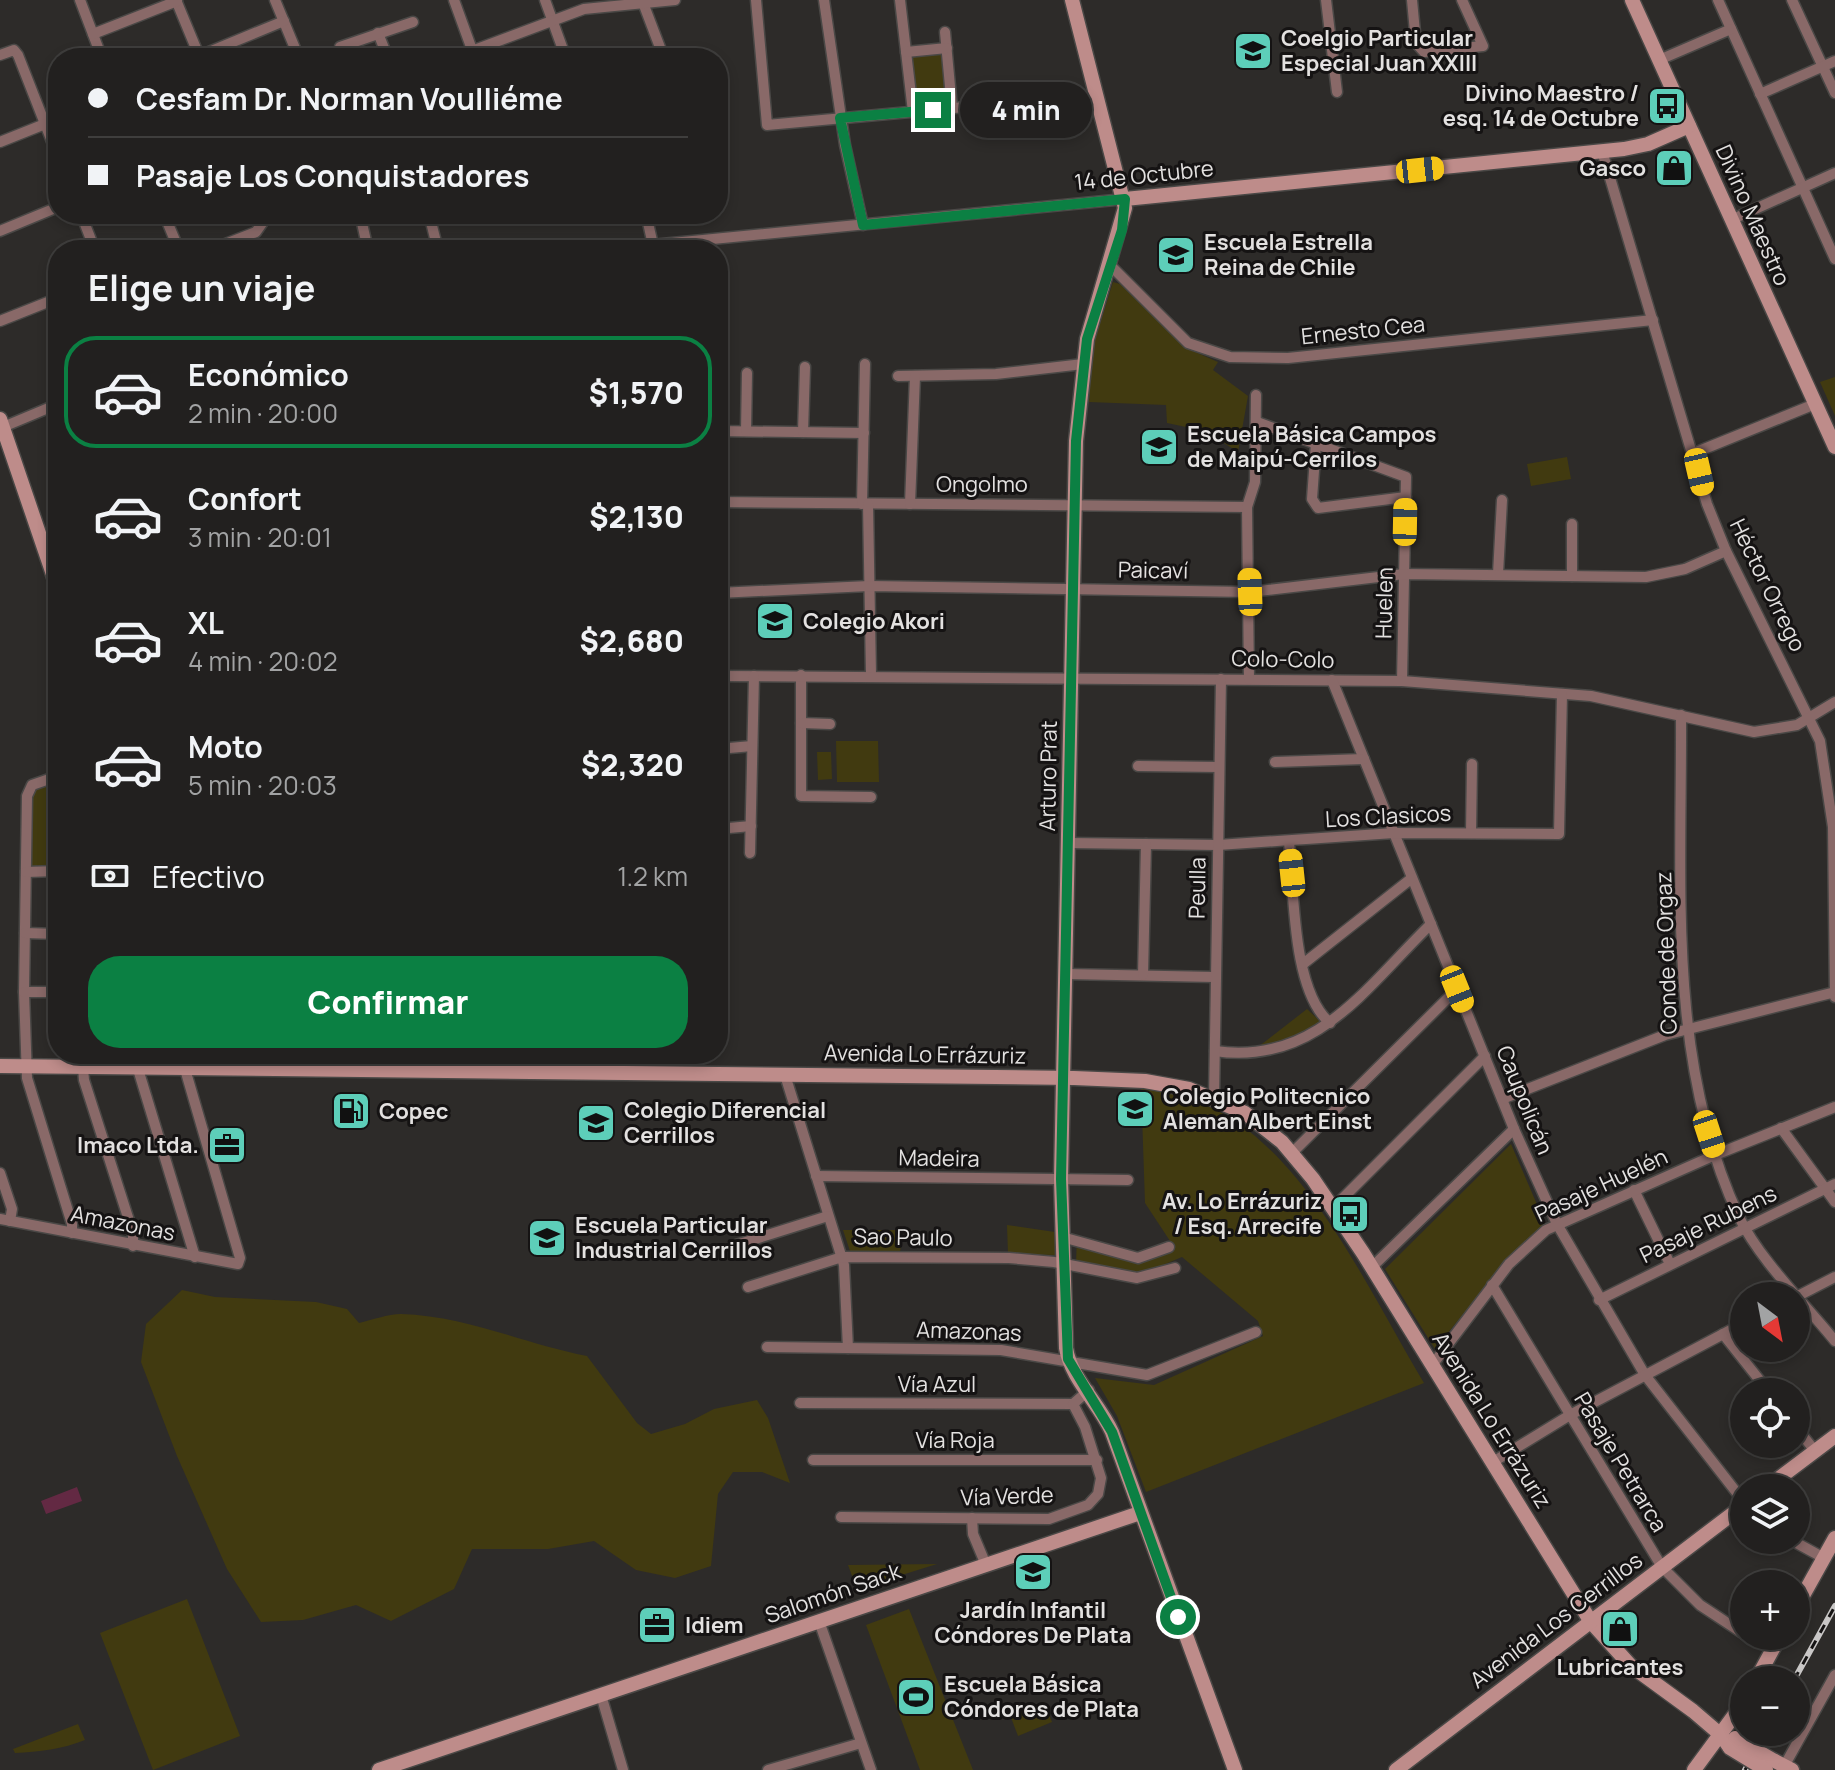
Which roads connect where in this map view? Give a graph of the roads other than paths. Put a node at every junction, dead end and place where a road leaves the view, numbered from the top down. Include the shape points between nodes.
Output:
1 (80, 0) edge
2 (275, 0) edge
3 (454, 0) edge
4 (545, 0) edge
5 (675, 0) edge
6 (756, 0) edge
7 (824, 0) edge
8 (900, 0) edge
9 (1072, 0) edge
10 (1326, 0) edge
11 (1412, 0) edge
12 (1462, 0) edge
13 (1632, 0) edge
14 (1718, 0) edge
15 (1792, 0) edge
16 (177, 1) edge
17 (642, 1) edge
18 (284, 21) junction
19 (553, 21) junction
20 (413, 22) dead end
21 (1731, 29) junction
22 (945, 32) dead end
23 (378, 33) junction
24 (93, 34) junction
25 (340, 47) dead end
26 (98, 48) edge
27 (195, 48) edge
28 (220, 48) edge
29 (295, 48) edge
30 (384, 48) edge
31 (472, 48) edge
32 (488, 48) edge
33 (562, 48) edge
34 (660, 48) edge
35 (947, 48) junction
36 (906, 52) junction
37 (0, 55) edge
38 (1659, 60) junction
39 (1835, 61) edge
40 (1823, 66) junction
41 (1337, 92) dead end
42 (1835, 93) edge
43 (1760, 94) junction
44 (987, 105) dead end
45 (952, 108) junction
46 (913, 112) junction
47 (840, 118) junction
48 (45, 124) junction
49 (1689, 126) junction
50 (48, 132) edge
51 (0, 142) edge
52 (1602, 151) junction
53 (1835, 173) edge
54 (1803, 188) junction
55 (1125, 199) junction
56 (48, 211) edge
57 (1731, 220) junction
58 (260, 224) edge
59 (863, 225) junction
60 (0, 231) edge
61 (236, 240) edge
62 (706, 240) edge
63 (1835, 257) edge
64 (1110, 265) junction
65 (48, 302) edge
66 (1653, 320) junction
67 (0, 321) edge
68 (865, 364) dead end
69 (1083, 364) junction
70 (805, 367) dead end
71 (747, 373) dead end
72 (898, 376) dead end
73 (915, 376) junction
74 (1256, 395) dead end
75 (1815, 404) junction
76 (48, 407) edge
77 (1257, 422) junction
78 (1, 423) edge
79 (728, 431) edge
80 (746, 431) junction
81 (803, 432) junction
82 (864, 433) junction
83 (1316, 443) junction
84 (1835, 447) edge
85 (1694, 453) junction
86 (1406, 497) junction
87 (1502, 500) dead end
88 (728, 502) edge
89 (865, 504) junction
90 (910, 504) junction
91 (1074, 504) junction
92 (1247, 507) junction
93 (1572, 524) dead end
94 (48, 546) edge
95 (1726, 551) junction
96 (1404, 574) junction
97 (1498, 574) junction
98 (1572, 576) junction
99 (869, 586) junction
100 (1073, 588) junction
101 (1250, 592) junction
102 (728, 593) edge
103 (801, 675) junction
104 (871, 675) junction
105 (728, 676) edge
106 (754, 676) junction
107 (1071, 677) junction
108 (1221, 679) junction
109 (1249, 679) junction
110 (1332, 680) junction
111 (1402, 681) junction
112 (1562, 694) junction
113 (1835, 702) edge
114 (1681, 715) junction
115 (1811, 718) junction
116 (801, 723) junction
117 (830, 724) dead end
118 (752, 746) junction
119 (728, 748) edge
120 (1364, 759) junction
121 (1275, 762) dead end
122 (1472, 764) dead end
123 (1138, 766) dead end
124 (1219, 767) junction
125 (48, 779) edge
126 (871, 797) dead end
127 (751, 826) junction
128 (728, 828) edge
129 (1394, 833) junction
130 (1471, 833) junction
131 (1289, 842) junction
132 (1069, 843) junction
133 (1146, 844) junction
134 (1218, 845) junction
135 (750, 853) dead end
136 (48, 871) edge
137 (26, 872) junction
138 (1412, 878) junction
139 (1431, 924) junction
140 (25, 933) junction
141 (48, 934) edge
142 (1303, 964) junction
143 (1066, 974) junction
144 (1143, 975) junction
145 (1215, 977) junction
146 (1457, 989) junction
147 (24, 992) junction
148 (48, 992) edge
149 (1835, 993) edge
150 (1330, 1023) junction
151 (1687, 1029) junction
152 (1215, 1051) junction
153 (1485, 1056) junction
154 (220, 1064) edge
155 (434, 1064) edge
156 (574, 1064) edge
157 (0, 1066) edge
158 (26, 1066) junction
159 (83, 1068) junction
160 (138, 1069) junction
161 (185, 1069) junction
162 (221, 1069) junction
163 (434, 1071) junction
164 (575, 1072) junction
165 (785, 1075) junction
166 (1065, 1078) junction
167 (1214, 1098) junction
168 (1502, 1099) junction
169 (1835, 1107) edge
170 (1781, 1128) junction
171 (1514, 1129) junction
172 (1292, 1153) junction
173 (1715, 1155) junction
174 (0, 1173) edge
175 (816, 1176) junction
176 (1061, 1179) junction
177 (1128, 1180) dead end
178 (1830, 1187) edge
179 (1634, 1190) junction
180 (1835, 1202) edge
181 (1333, 1208) junction
182 (828, 1216) junction
183 (5, 1220) edge
184 (1557, 1224) junction
185 (1744, 1226) junction
186 (72, 1233) junction
187 (1062, 1237) junction
188 (133, 1246) junction
189 (733, 1246) dead end
190 (1169, 1247) dead end
191 (195, 1257) junction
192 (842, 1257) junction
193 (1063, 1264) junction
194 (1670, 1264) junction
195 (1175, 1268) dead end
196 (1371, 1268) junction
197 (1835, 1277) edge
198 (1786, 1282) edge
199 (1492, 1285) junction
200 (748, 1287) dead end
201 (1810, 1290) edge
202 (1599, 1300) junction
203 (1810, 1311) edge
204 (1730, 1330) edge
205 (1256, 1332) dead end
206 (1723, 1334) junction
207 (1835, 1341) edge
208 (767, 1347) dead end
209 (848, 1348) junction
210 (1068, 1359) junction
211 (1433, 1364) junction
212 (1645, 1375) junction
213 (1758, 1378) edge
214 (1089, 1390) junction
215 (800, 1403) dead end
216 (1073, 1404) junction
217 (1570, 1415) junction
218 (1835, 1436) edge
219 (1810, 1445) edge
220 (1815, 1451) junction
221 (813, 1460) dead end
222 (1097, 1460) junction
223 (1493, 1462) junction
224 (1785, 1474) edge
225 (1730, 1485) edge
226 (1140, 1513) junction
227 (1730, 1514) edge
228 (841, 1517) dead end
229 (972, 1518) junction
230 (1835, 1538) edge
231 (1810, 1550) edge
232 (1824, 1558) junction
233 (986, 1565) junction
234 (1662, 1567) junction
235 (1810, 1583) edge
236 (819, 1621) junction
237 (1591, 1622) junction
238 (1730, 1625) edge
239 (1835, 1675) edge
240 (601, 1695) junction
241 (1729, 1740) junction
242 (861, 1743) junction
243 (1780, 1767) edge
244 (379, 1770) edge
245 (623, 1770) edge
246 (768, 1770) edge
247 (871, 1770) edge
248 (1235, 1770) edge
249 (1396, 1770) edge
250 (1694, 1770) edge

1 - 24 street
2 - 18 street
3 - 31 street
4 - 19 street
5 - 17 street
6 - 47 street via 767,125
7 - 47 street
8 - 36 street
9 - 55 street
10 - 41 street
11 - 12 street via 1416,43 1424,52 1483,46
13 - 38 street, Divino Maestro
14 - 21 street
15 - 40 street
16 - 24 street
16 - 27 street
17 - 19 street via 593,7
17 - 34 street
18 - 28 street
18 - 29 street
19 - 32 street
19 - 33 street
20 - 23 street
21 - 38 street
21 - 43 street
22 - 35 street
23 - 25 street
23 - 30 street
24 - 26 street
35 - 36 street
35 - 45 street
36 - 46 street
37 - 48 street via 14,50
38 - 49 street, Divino Maestro
39 - 40 street
40 - 42 street
40 - 43 street
43 - 54 street
44 - 45 street
45 - 46 street
46 - 47 street
47 - 59 street
48 - 50 street
48 - 51 street
49 - 52 street, 14 de Octubre via 1642,146
49 - 57 street, Divino Maestro
52 - 55 street, 14 de Octubre
52 - 66 street, Héctor Orrego
53 - 54 street
54 - 57 street
54 - 63 street
55 - 59 street, 14 de Octubre
55 - 64 street, Arturo Prat
56 - 60 street
57 - 75 street, Divino Maestro
58 - 61 street via 256,232
59 - 62 street, 14 de Octubre
64 - 66 street, Ernesto Cea via 1188,343 1230,357 1288,358
64 - 69 street, Arturo Prat
65 - 67 street
66 - 85 street, Héctor Orrego
68 - 82 street
69 - 73 street
69 - 91 street, Arturo Prat
70 - 81 street
71 - 80 street
72 - 73 street
73 - 90 street
74 - 77 street
75 - 84 street, Divino Maestro
75 - 85 street
76 - 78 street
77 - 83 street
77 - 92 street via 1254,487
78 - 94 street
79 - 80 street
80 - 81 street
81 - 82 street
82 - 89 street
83 - 86 street, Huelen via 1406,477
83 - 86 street via 1312,499 1318,508
85 - 95 street, Héctor Orrego
86 - 96 street, Huelen
87 - 97 street
88 - 89 street, Ongolmo
89 - 90 street, Ongolmo
89 - 99 street
90 - 91 street, Ongolmo
91 - 92 street, Ongolmo
91 - 100 street, Arturo Prat
92 - 101 street
93 - 98 street
95 - 98 street, Paicaví via 1660,575
95 - 115 street, Héctor Orrego
96 - 97 street, Paicaví
96 - 101 street, Paicaví
96 - 111 street, Huelen
97 - 98 street, Paicaví
99 - 100 street, Paicaví
99 - 102 street, Paicaví
99 - 104 street
100 - 101 street, Paicaví
100 - 107 street, Arturo Prat
101 - 109 street
103 - 104 street, Colo-Colo
103 - 106 street, Colo-Colo
103 - 116 street
104 - 107 street, Colo-Colo
105 - 106 street, Colo-Colo
106 - 118 street
107 - 108 street, Colo-Colo
107 - 132 street, Arturo Prat
108 - 109 street, Colo-Colo
108 - 124 street, Peulla
109 - 110 street, Colo-Colo
110 - 111 street, Colo-Colo
110 - 120 street, Caupolicán
111 - 112 street, Colo-Colo
112 - 114 street, Colo-Colo
112 - 130 street, Los Clasicos via 1559,834
113 - 115 street, Colo-Colo
114 - 115 street, Colo-Colo via 1754,732 1789,728
114 - 151 street, Conde de Orgaz
115 - 149 street, Héctor Orrego via 1832,810
116 - 117 street
116 - 126 street via 801,796
118 - 119 street
118 - 127 street
120 - 121 street
120 - 129 street, Caupolicán
122 - 130 street
123 - 124 street
124 - 134 street, Peulla
125 - 137 street via 32,785 27,796
127 - 128 street
127 - 135 street
129 - 130 street, Los Clasicos
129 - 131 street, Los Clasicos
129 - 138 street, Caupolicán
131 - 134 street, Los Clasicos
131 - 142 street
132 - 133 street, Los Clasicos
132 - 143 street, Arturo Prat
133 - 134 street, Los Clasicos
133 - 144 street
134 - 145 street, Peulla
136 - 137 street
137 - 140 street
138 - 139 street, Caupolicán
138 - 142 street
139 - 146 street, Caupolicán
139 - 150 street
140 - 141 street
140 - 147 street
142 - 150 street via 1312,1002
143 - 144 street
143 - 166 street, Arturo Prat
144 - 145 street
145 - 152 street, Peulla
146 - 153 street, Caupolicán
146 - 172 street
147 - 148 street
147 - 158 street
149 - 151 street
150 - 152 street via 1319,1033 1255,1055
151 - 168 street
151 - 173 street, Conde de Orgaz
152 - 167 street, Peulla
153 - 168 street, Caupolicán
153 - 181 street
154 - 162 street
155 - 163 street
156 - 164 street
157 - 158 street, Avenida Lo Errázuriz
158 - 159 street, Avenida Lo Errázuriz
158 - 186 street
159 - 160 street, Avenida Lo Errázuriz
159 - 188 street
160 - 161 street, Avenida Lo Errázuriz
160 - 191 street
161 - 162 street, Avenida Lo Errázuriz
161 - 191 street, Amazonas via 239,1263
162 - 163 street, Avenida Lo Errázuriz
163 - 164 street, Avenida Lo Errázuriz
164 - 165 street, Avenida Lo Errázuriz
165 - 166 street, Avenida Lo Errázuriz
165 - 175 street
166 - 167 street, Avenida Lo Errázuriz via 1162,1083
166 - 176 street, Arturo Prat
167 - 172 street, Avenida Lo Errázuriz via 1258,1122
168 - 171 street, Caupolicán
169 - 170 street, Pasaje Huelén
170 - 173 street, Pasaje Huelén
170 - 178 street
171 - 184 street, Caupolicán
171 - 196 street
172 - 181 street, Avenida Lo Errázuriz
173 - 179 street, Pasaje Huelén
173 - 185 street, Conde de Orgaz
174 - 183 street via 12,1209
175 - 176 street, Madeira
175 - 182 street
176 - 177 street, Madeira
176 - 187 street, Arturo Prat
178 - 180 street
178 - 185 street, Pasaje Rubens
179 - 184 street, Pasaje Huelén
179 - 194 street
181 - 196 street, Avenida Lo Errázuriz
182 - 189 street
182 - 192 street
183 - 186 street, Amazonas
184 - 199 street, Pasaje Huelén via 1526,1245
184 - 202 street, Caupolicán
185 - 194 street, Pasaje Rubens
185 - 198 street, Conde de Orgaz
186 - 188 street, Amazonas
187 - 190 street via 1138,1258
187 - 193 street, Arturo Prat
188 - 191 street, Amazonas
192 - 193 street, Sao Paulo via 1009,1258
192 - 200 street, Sao Paulo
192 - 209 street
193 - 195 street, Sao Paulo via 1137,1278
193 - 210 street, Arturo Prat
194 - 202 street, Pasaje Rubens
196 - 211 street, Avenida Lo Errázuriz
197 - 201 street
199 - 211 street, Pasaje Huelén
199 - 217 street, Pasaje Petrarca
202 - 212 street, Caupolicán
203 - 207 street, Conde de Orgaz
204 - 206 street
205 - 210 street, Amazonas via 1151,1374
206 - 212 street
206 - 213 street
208 - 209 street, Amazonas
209 - 210 street, Amazonas via 1001,1350
210 - 214 street
211 - 223 street, Avenida Lo Errázuriz
212 - 217 street
212 - 225 street, Caupolicán
214 - 216 street
214 - 226 street via 1112,1432
215 - 216 street, Vía Azul
216 - 222 street, Vía Verde
217 - 223 street
217 - 234 street, Pasaje Petrarca
218 - 220 street
219 - 220 street
220 - 224 street
221 - 222 street, Vía Roja
222 - 229 street, Vía Verde via 1101,1485 1088,1505 1049,1519
223 - 237 street, Avenida Lo Errázuriz
226 - 233 street, Salomón Sack
226 - 248 street
227 - 234 street, Avenida Los Cerrillos
228 - 229 street, Vía Verde
229 - 233 street
230 - 232 street
231 - 232 street
232 - 235 street
233 - 236 street, Salomón Sack
234 - 237 street, Avenida Los Cerrillos
234 - 238 street, Pasaje Petrarca via 1700,1605
236 - 240 street, Salomón Sack
236 - 242 street
237 - 241 street, Avenida Lo Errázuriz via 1641,1674
237 - 249 street, Avenida Los Cerrillos
239 - 243 street
240 - 244 street, Salomón Sack
240 - 245 street
241 - 243 street, Avenida Lo Errázuriz, bridge
241 - 250 street
242 - 246 street
242 - 247 street

